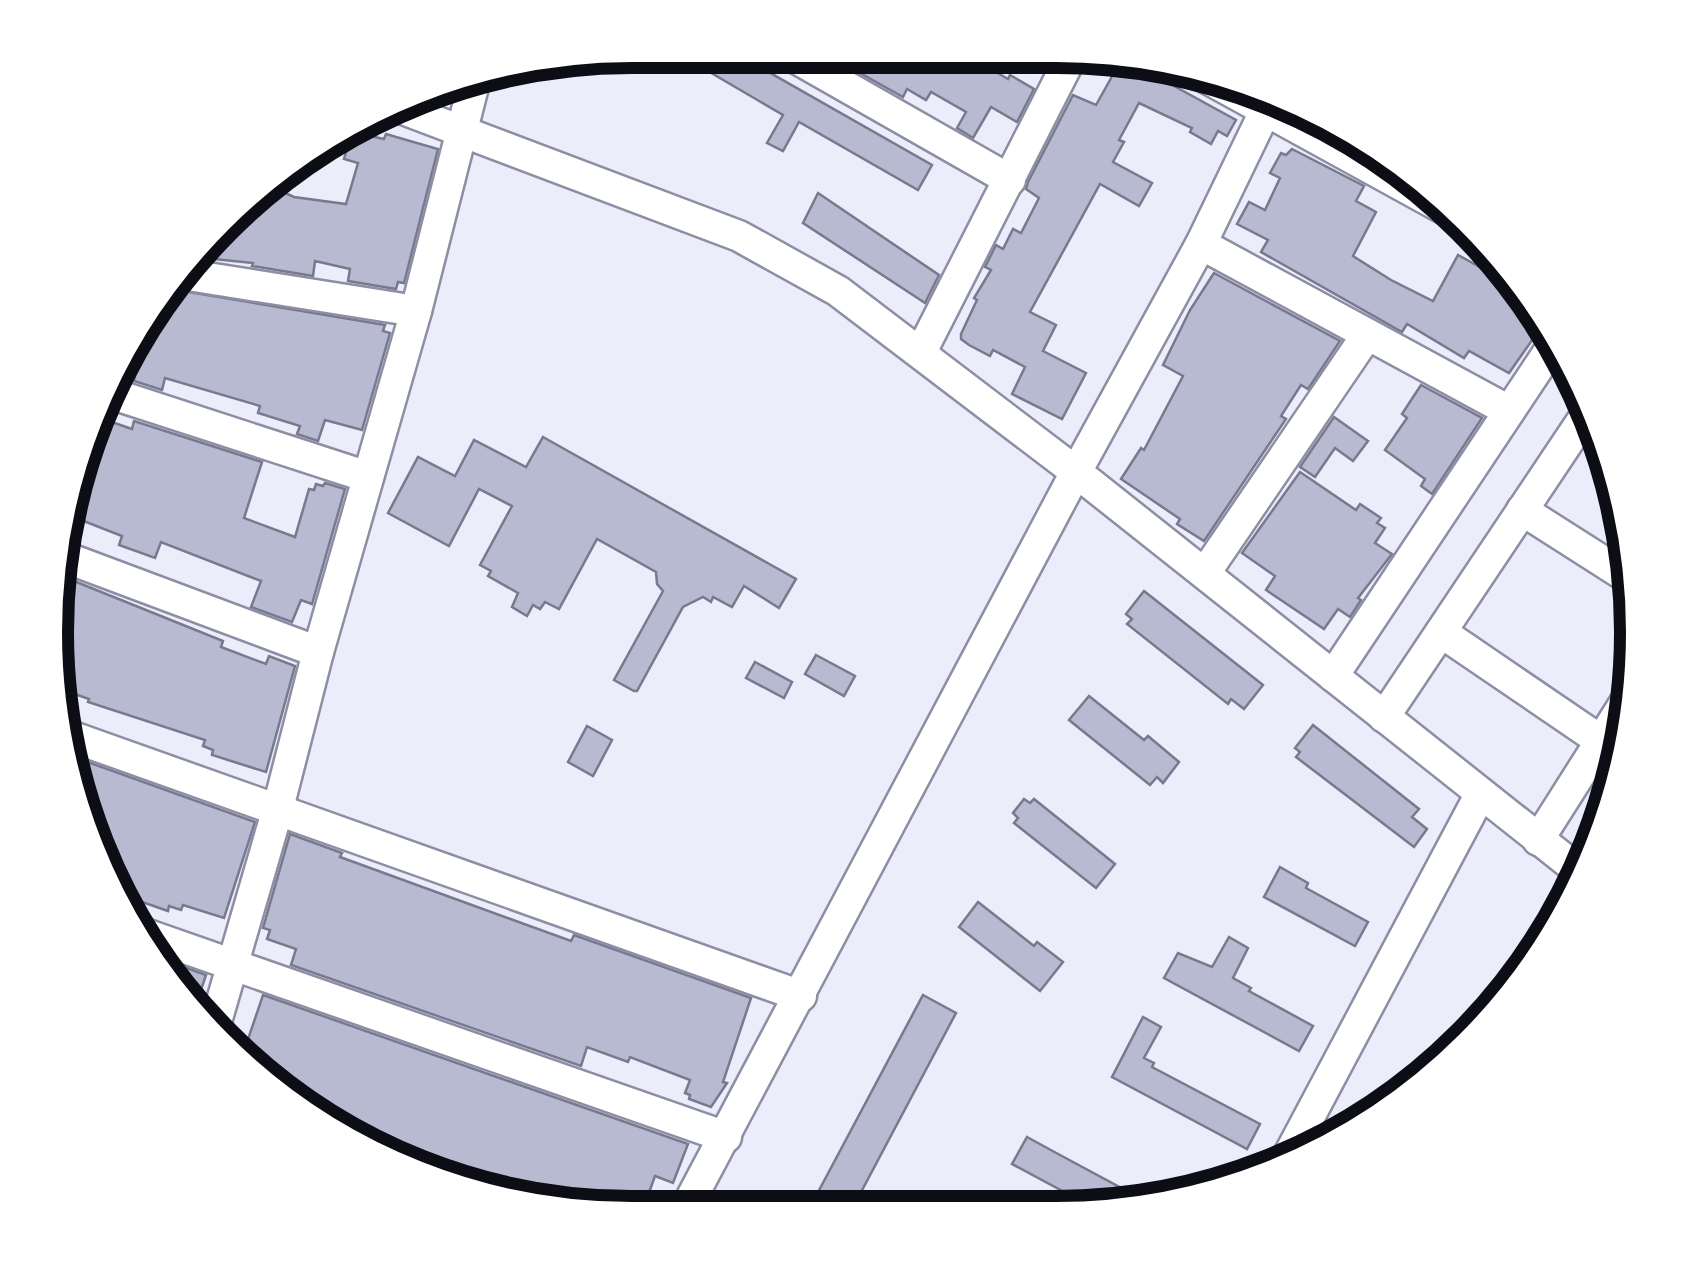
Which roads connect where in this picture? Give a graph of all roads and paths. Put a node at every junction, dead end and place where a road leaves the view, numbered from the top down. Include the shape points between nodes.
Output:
1 (814, 68) edge
2 (1065, 68) edge
3 (473, 91) edge
4 (1267, 108) edge
5 (412, 112) edge
6 (464, 131) junction
7 (1010, 180) junction
8 (1201, 244) junction
9 (194, 276) edge
10 (416, 311) junction
11 (1367, 335) junction
12 (921, 352) junction
13 (1547, 355) edge
14 (120, 394) edge
15 (1509, 411) junction
16 (1581, 424) edge
17 (1076, 472) junction
18 (368, 478) junction
19 (1522, 510) junction
20 (72, 561) edge
21 (1617, 571) edge
22 (1204, 573) junction
23 (1441, 632) junction
24 (318, 652) junction
25 (1333, 676) junction
26 (1384, 717) junction
27 (1614, 721) edge
28 (77, 739) edge
29 (1601, 740) junction
30 (1480, 795) junction
31 (278, 812) junction
32 (1538, 840) junction
33 (1570, 864) edge
34 (158, 939) edge
35 (232, 964) junction
36 (800, 996) junction
37 (218, 1015) edge
38 (726, 1137) junction
39 (1295, 1143) edge
40 (693, 1196) edge

1 - 7 street
2 - 7 street
3 - 6 street
4 - 8 street
5 - 6 street
6 - 10 street
6 - 12 street via 738,236 838,291
7 - 12 street
8 - 11 street
8 - 17 street
9 - 10 street
10 - 18 street
11 - 15 street
11 - 22 street
12 - 17 street
13 - 15 street
14 - 18 street
15 - 25 street
16 - 19 street
17 - 22 street
17 - 36 street
18 - 24 street
19 - 21 street
19 - 23 street
20 - 24 street
22 - 25 street
23 - 26 street
23 - 29 street
24 - 31 street
25 - 26 street
26 - 30 street
27 - 29 street
28 - 31 street
29 - 32 street
30 - 32 street
30 - 39 street
31 - 35 street
31 - 36 street
32 - 33 street
34 - 35 street
35 - 37 street
35 - 38 street
36 - 38 street
38 - 40 street

